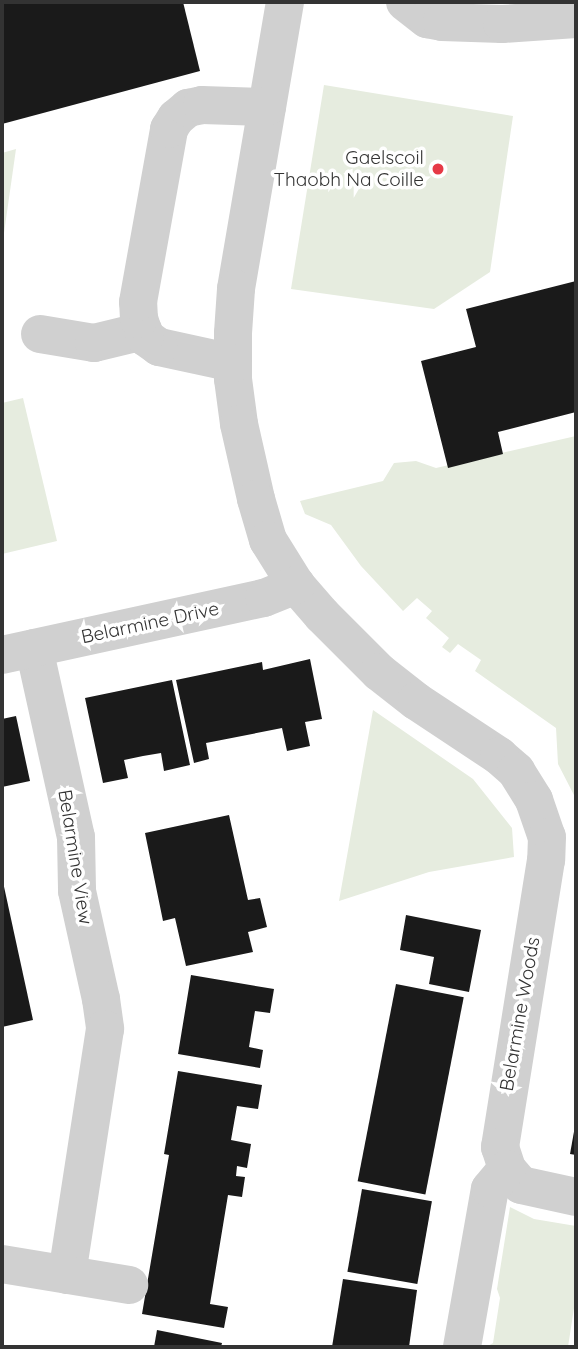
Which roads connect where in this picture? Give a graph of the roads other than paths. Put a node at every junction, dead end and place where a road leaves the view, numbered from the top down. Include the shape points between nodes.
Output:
1 (285, 2) edge
2 (405, 2) edge
3 (576, 19) edge
4 (267, 107) junction
5 (144, 331) junction
6 (40, 334) dead end
7 (233, 363) junction
8 (296, 585) junction
9 (18, 652) edge
10 (561, 859) edge
11 (507, 1168) junction
12 (576, 1197) edge
13 (2, 1264) edge
14 (67, 1275) junction
15 (129, 1284) dead end
16 (462, 1347) edge

1 - 4 street, Belarmine Woods
2 - 3 street via 427,19 442,22
4 - 5 street via 188,108 169,129 138,302
4 - 7 street, Belarmine Woods via 236,289
5 - 6 street via 94,343
5 - 7 street via 159,347
7 - 8 street, Belarmine Woods via 239,424 256,499 268,540
8 - 9 street, Belarmine Drive via 264,598
8 - 10 street, Belarmine Woods via 379,672 516,771
9 - 14 street, Belarmine View via 76,837 77,891 104,1029
10 - 11 street, Belarmine Woods via 501,1127 500,1147
11 - 12 street via 521,1185
11 - 16 street via 490,1189
13 - 14 street
14 - 15 street

